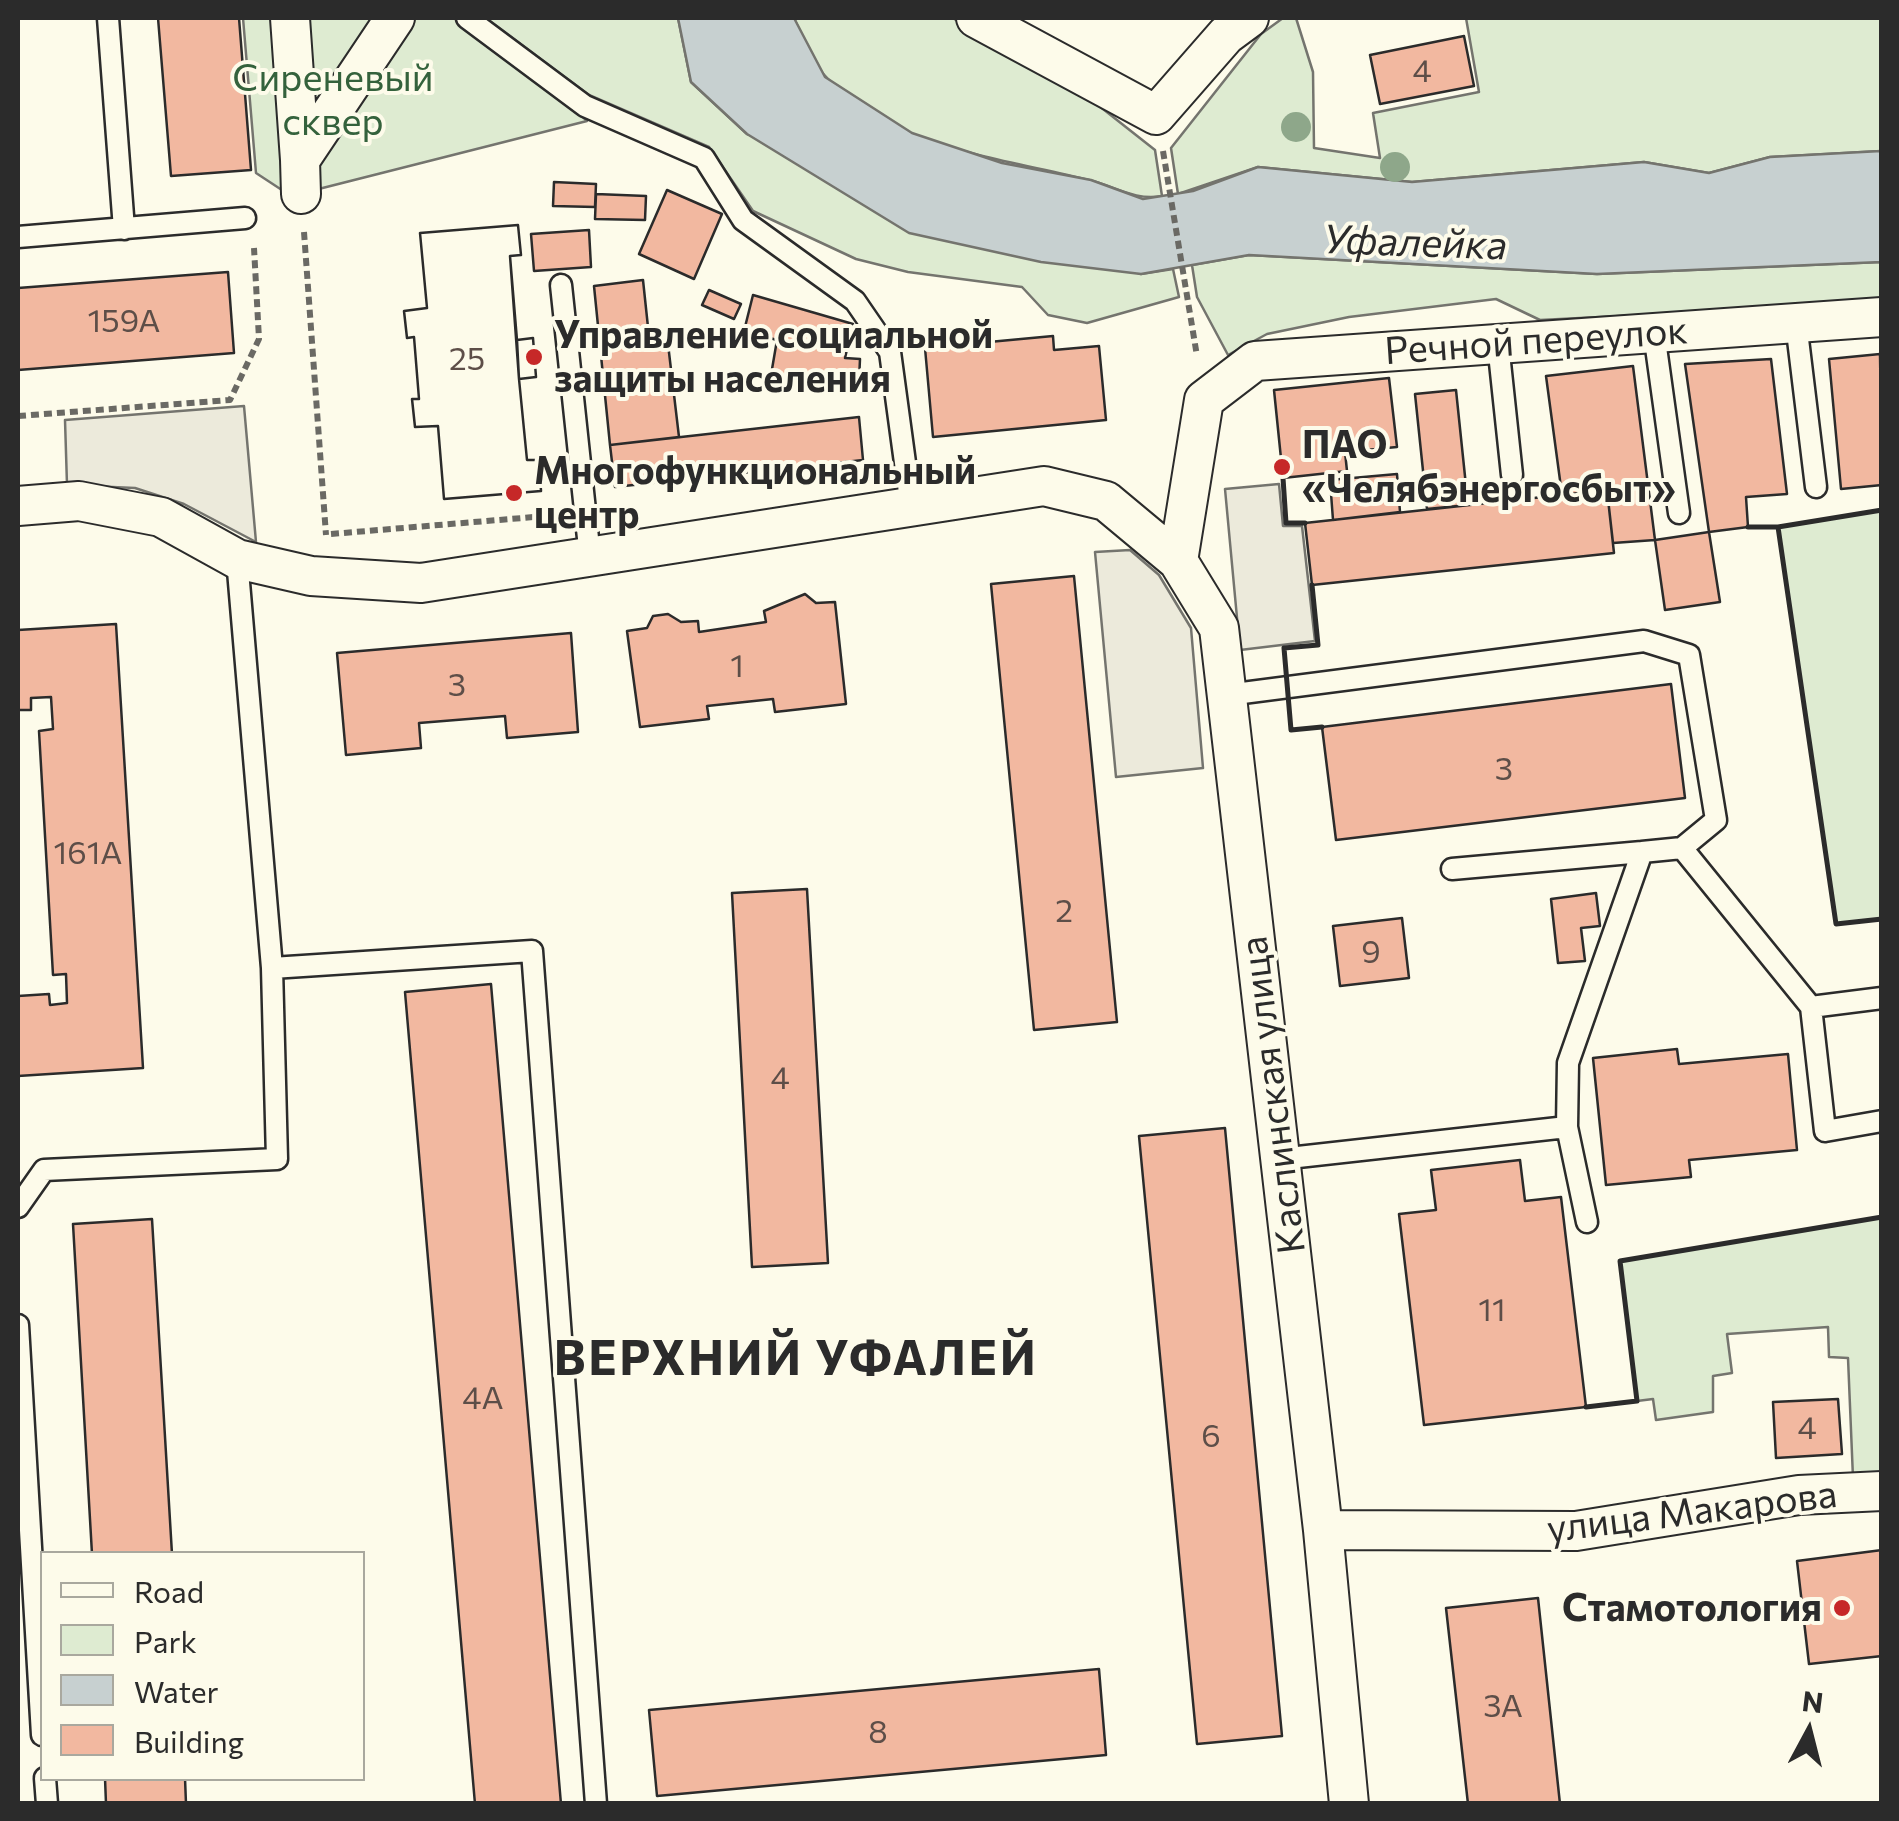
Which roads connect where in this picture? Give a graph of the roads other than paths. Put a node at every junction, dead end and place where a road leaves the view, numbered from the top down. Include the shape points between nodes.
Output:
1 (108, 18) edge
2 (290, 18) edge
3 (358, 18) edge
4 (396, 18) edge
5 (467, 18) edge
6 (976, 18) edge
7 (1249, 18) edge
8 (361, 70) junction
9 (245, 218) dead end
10 (124, 229) junction
11 (18, 237) edge
12 (561, 285) dead end
13 (1882, 317) edge
14 (1796, 324) junction
15 (1654, 333) junction
16 (1498, 344) junction
17 (1512, 475) dead end
18 (1816, 488) dead end
19 (18, 506) edge
20 (912, 507) junction
21 (1679, 513) dead end
22 (590, 557) junction
23 (237, 559) junction
24 (1178, 561) junction
25 (1226, 695) junction
26 (1682, 848) junction
27 (1642, 852) junction
28 (1452, 870) dead end
29 (272, 968) junction
30 (1882, 998) edge
31 (1811, 1007) junction
32 (1882, 1122) edge
33 (1567, 1127) junction
34 (1280, 1159) junction
35 (18, 1207) edge
36 (1587, 1222) dead end
37 (18, 1326) edge
38 (1882, 1491) edge
39 (1323, 1530) junction
40 (40, 1700) edge
41 (596, 1804) edge
42 (1349, 1804) edge

1 - 10 lane
2 - 8 street via 301,177
3 - 8 street
4 - 8 street
5 - 20 lane via 585,106 704,158 743,220 854,301 890,352
6 - 7 street via 1156,115
9 - 10 lane
10 - 11 lane
12 - 22 lane
13 - 14 street, Речной переулок
14 - 15 street, Речной переулок
14 - 18 lane
15 - 16 street, Речной переулок
15 - 21 lane
16 - 17 lane
16 - 24 street, Речной переулок via 1255,361 1204,400
19 - 23 street, Каслинская улица via 78,501 161,518
20 - 22 street, Каслинская улица
20 - 24 street, Каслинская улица via 1044,486 1106,501
22 - 23 street, Каслинская улица via 421,583 311,576
23 - 29 lane
24 - 25 street, Каслинская улица via 1219,628
25 - 26 lane via 1644,641 1690,656 1716,820
25 - 34 street, Каслинская улица
26 - 27 lane
26 - 31 lane
27 - 28 lane
27 - 33 lane via 1568,1063
29 - 35 lane via 277,1159 44,1170
29 - 41 lane via 532,950
30 - 31 lane
31 - 32 lane via 1824,1130
33 - 34 lane
33 - 36 lane
34 - 39 street, Каслинская улица
37 - 40 lane
38 - 39 street, улица Макарова via 1799,1495 1576,1531
39 - 42 street, Каслинская улица

